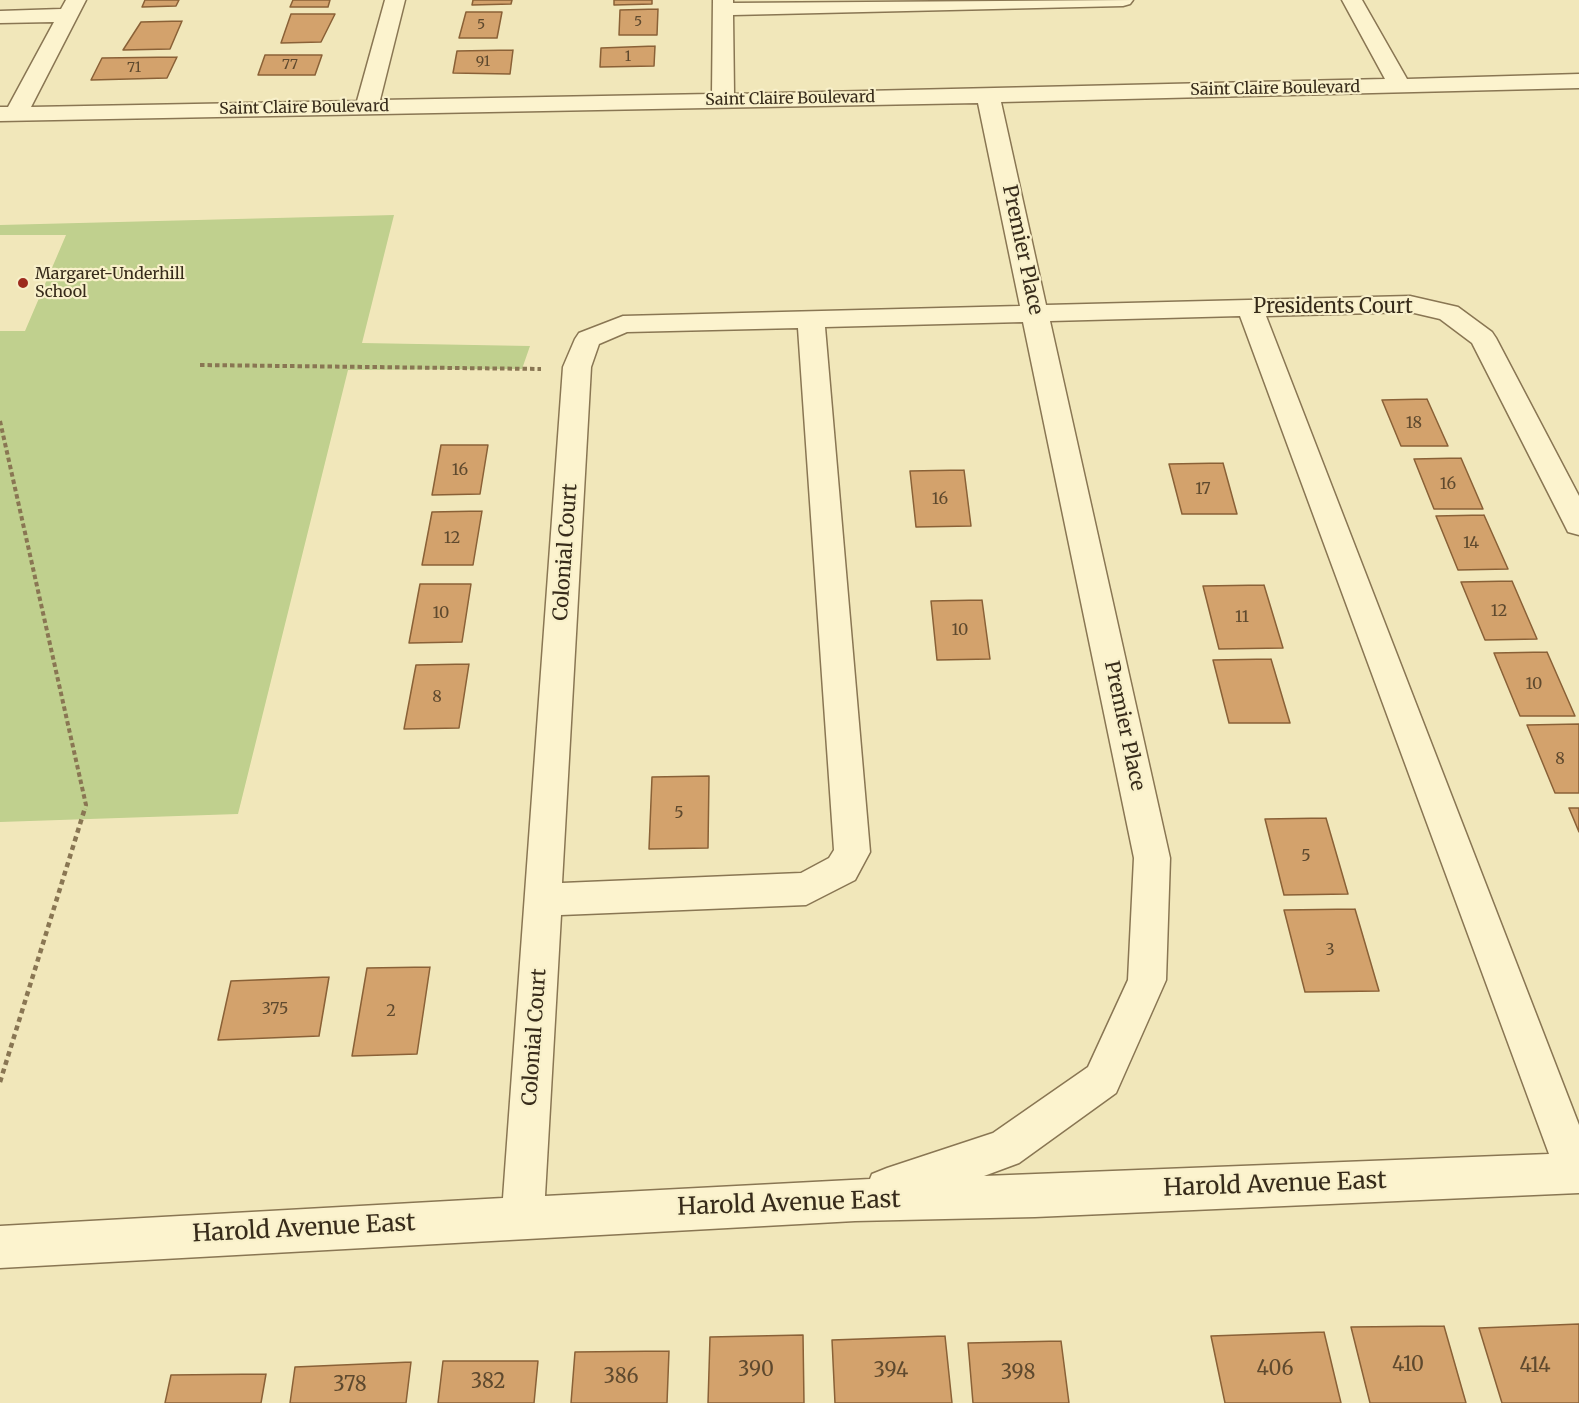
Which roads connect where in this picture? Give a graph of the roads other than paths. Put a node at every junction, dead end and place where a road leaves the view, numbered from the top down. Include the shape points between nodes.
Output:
1 (396, 0) edge
2 (1123, 0) edge
3 (1352, 0) edge
4 (723, 4) edge
5 (72, 8) edge
6 (0, 16) edge
7 (1579, 81) edge
8 (1400, 86) junction
9 (988, 96) junction
10 (723, 100) junction
11 (367, 107) junction
12 (8, 114) edge
13 (1250, 308) junction
14 (1036, 313) junction
15 (811, 319) junction
16 (1579, 524) edge
17 (544, 900) junction
18 (1578, 1173) edge
19 (855, 1200) junction
20 (523, 1216) junction
21 (0, 1247) edge

1 - 11 street
2 - 4 street
3 - 8 street
4 - 10 street
5 - 6 street
5 - 12 street
7 - 8 street, Saint Claire Boulevard
8 - 9 street, Saint Claire Boulevard
9 - 10 street, Saint Claire Boulevard
9 - 14 street, Premier Place
10 - 11 street, Saint Claire Boulevard
11 - 12 street, Saint Claire Boulevard
13 - 14 street, Presidents Court
13 - 16 street, Presidents Court via 1410,304 1449,313 1483,338
13 - 18 street
14 - 15 street, Colonial Court
14 - 19 street, Premier Place via 1152,858 1147,980 1102,1080 1005,1149
15 - 17 street, Colonial Court via 623,324 588,339 577,367
15 - 17 street via 852,852 842,869 806,889
17 - 20 street, Colonial Court
18 - 19 street, Harold Avenue East
19 - 20 street, Harold Avenue East
20 - 21 street, Harold Avenue East

